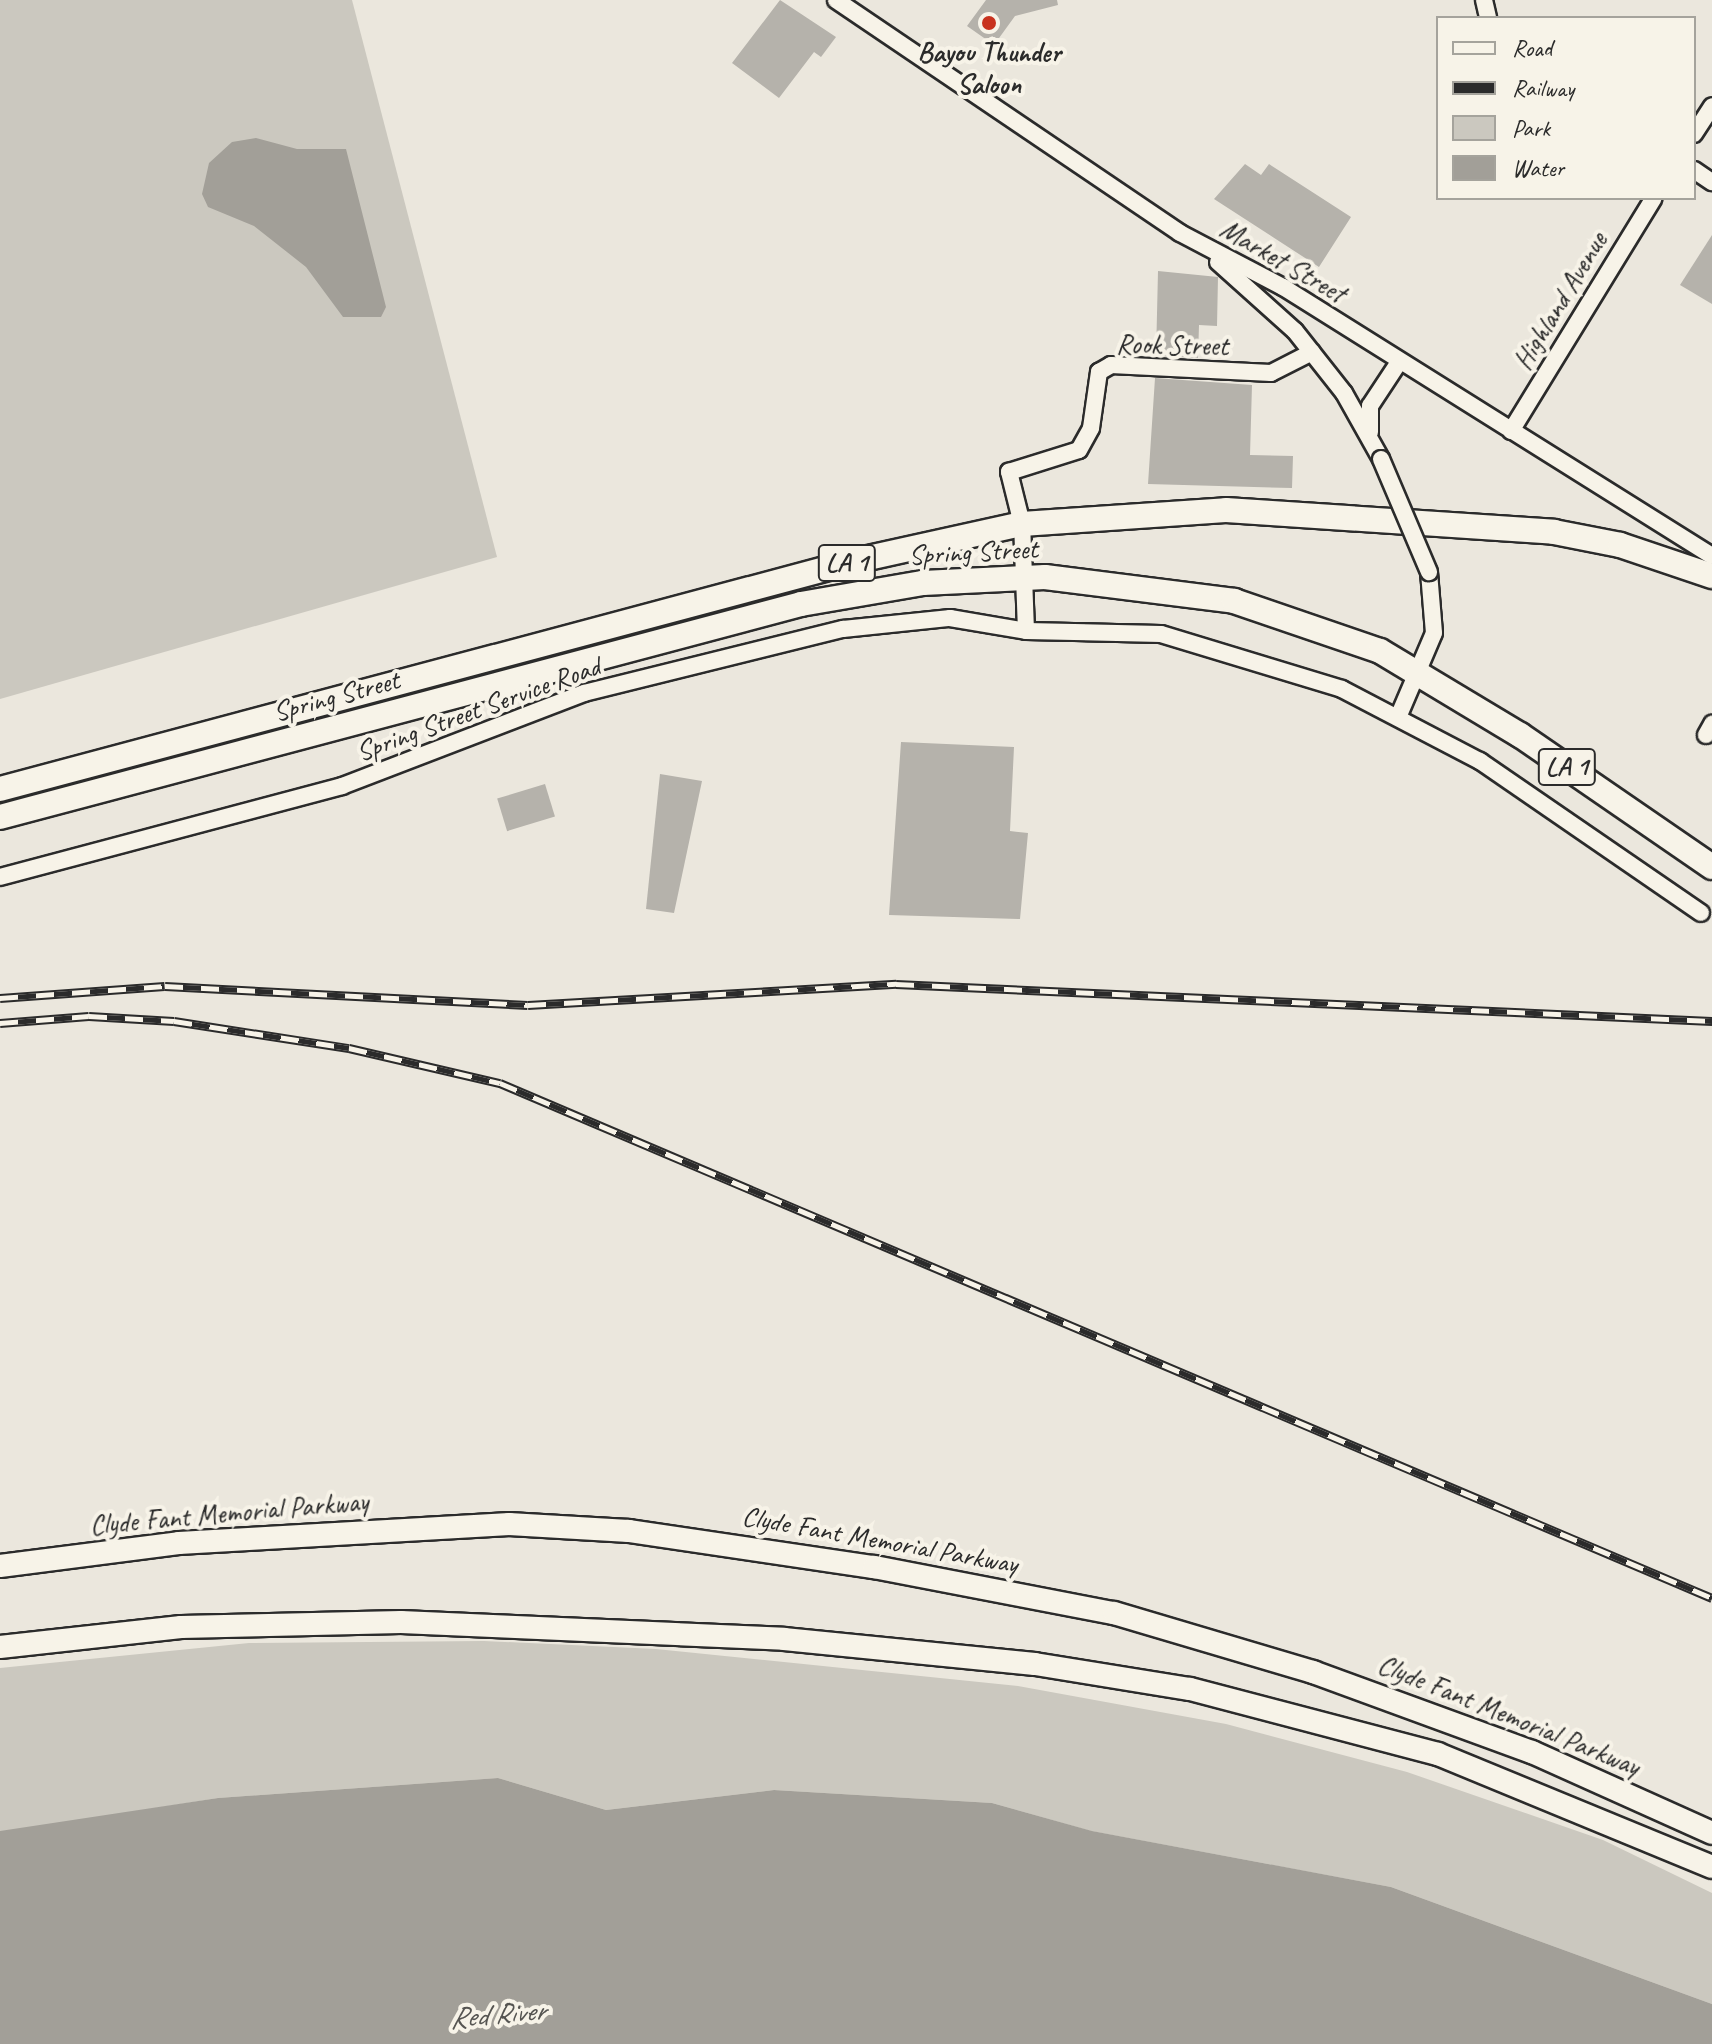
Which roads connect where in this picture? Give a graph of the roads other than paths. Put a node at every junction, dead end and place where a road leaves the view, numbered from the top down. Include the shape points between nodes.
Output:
1 (836, 0) edge
2 (1712, 106) edge
3 (1696, 131) edge
4 (1653, 200) edge
5 (1180, 233) junction
6 (1312, 352) junction
7 (1399, 362) junction
8 (1511, 431) junction
9 (1371, 438) junction
10 (1022, 524) junction
11 (1712, 556) edge
12 (1712, 576) edge
13 (1027, 577) junction
14 (1026, 631) junction
15 (1418, 673) junction
16 (1399, 715) junction
17 (0, 789) edge
18 (0, 817) edge
19 (1712, 867) edge
20 (0, 877) edge
21 (1701, 913) dead end
22 (0, 1566) edge
23 (0, 1647) edge
24 (1712, 1833) edge
25 (1712, 1867) edge

1 - 5 street, Market Street
2 - 3 street
4 - 8 street, Highland Avenue
5 - 6 street via 1252,289
5 - 7 street, Market Street
6 - 9 street
6 - 10 street, Rook Street via 1271,373 1103,368 1079,450 1009,472
7 - 8 street, Market Street
7 - 9 street via 1370,406
8 - 11 street, Market Street
9 - 15 street, bridge via 1429,572 1437,617
10 - 12 main road, Spring Street / LA 1 via 1226,510 1539,531 1620,545
10 - 13 street, Rook Street
10 - 17 main road, Spring Street / LA 1 via 859,560
13 - 14 street
13 - 15 main road, Spring Street / LA 1 via 1234,601 1344,636
13 - 18 main road, Spring Street / LA 1 via 923,583 801,604
14 - 16 street, Spring Street Service Road via 1161,634 1271,662
14 - 20 street, Spring Street Service Road via 950,618 843,629 584,693 342,786
15 - 16 street
15 - 19 main road, Spring Street / LA 1
16 - 21 street, Spring Street Service Road
22 - 24 main road, Clyde Fant Memorial Parkway via 179,1543 509,1524 629,1531 874,1567 1149,1622 1313,1672 1532,1752
23 - 25 main road, Clyde Fant Memorial Parkway via 181,1627 429,1623 784,1639 1035,1664 1190,1689 1438,1754

